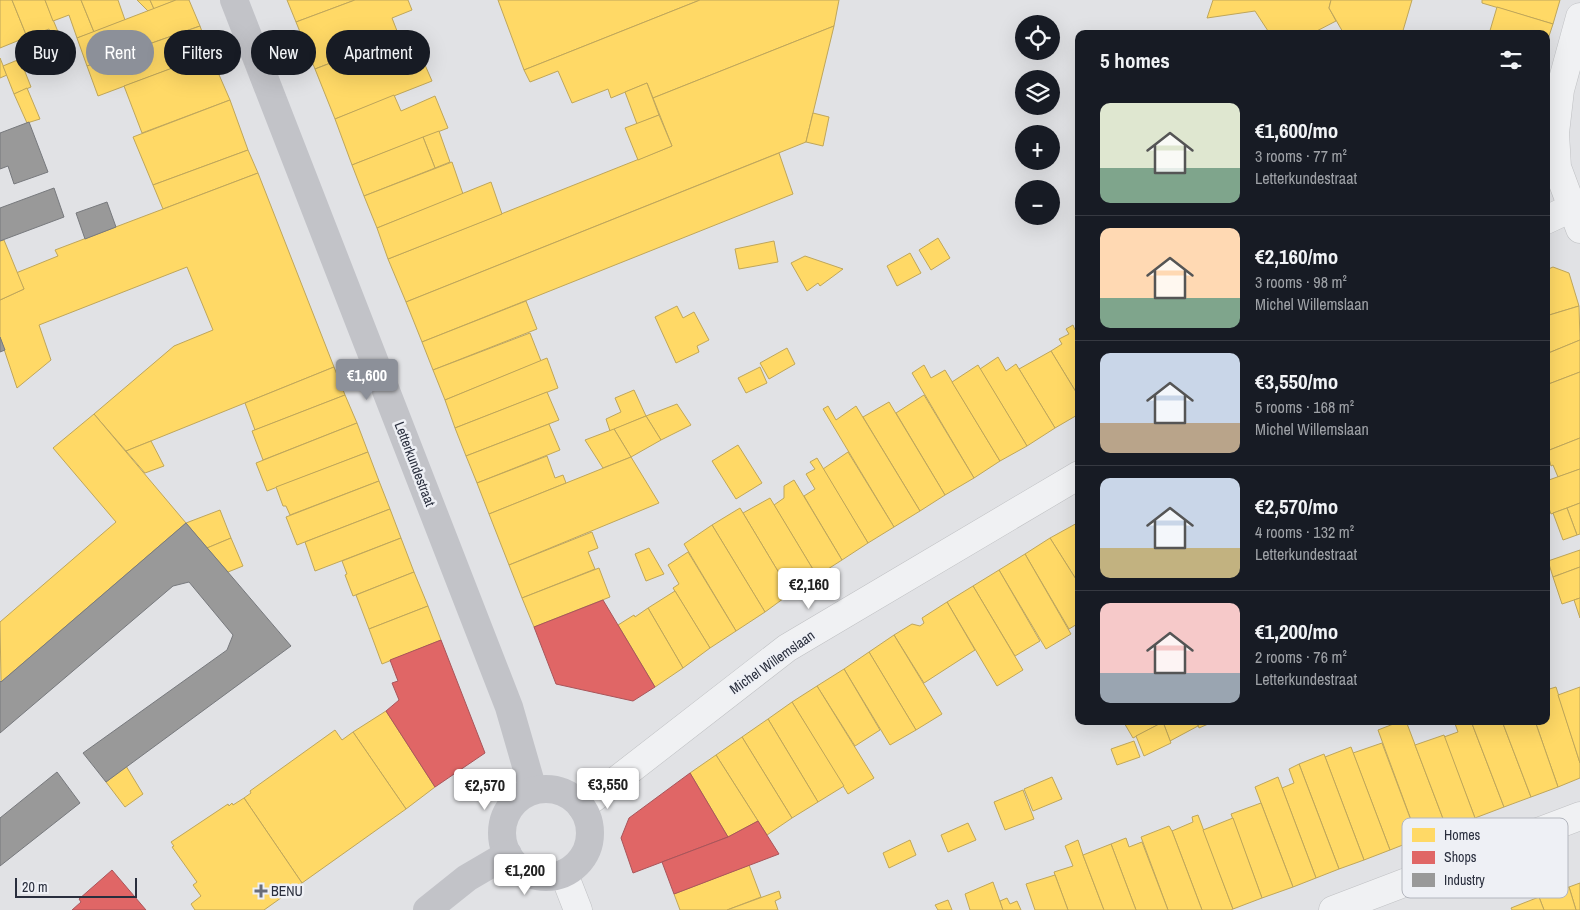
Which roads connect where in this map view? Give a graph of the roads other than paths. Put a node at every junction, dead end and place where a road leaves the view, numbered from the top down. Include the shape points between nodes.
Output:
1 (234, 0) edge
2 (1580, 16) edge
3 (1577, 213) edge
4 (1550, 219) edge
5 (1075, 477) edge
6 (533, 790) junction
7 (582, 807) junction
8 (1580, 816) edge
9 (1568, 821) edge
10 (508, 854) junction
11 (564, 874) junction
12 (1402, 884) edge
13 (427, 910) edge
14 (578, 910) edge
15 (1333, 910) edge

1 - 6 street, Letterkundestraat via 510,707
2 - 3 street via 1560,90 1555,133 1557,167
3 - 4 street
5 - 7 street, Michel Willemslaan via 787,648
6 - 7 street via 559,790
6 - 10 street via 507,811 502,844
7 - 11 street via 588,817 589,844 575,867
8 - 9 street
10 - 11 street via 520,870 534,876 549,878
10 - 13 street via 467,878
11 - 14 street
12 - 15 street

